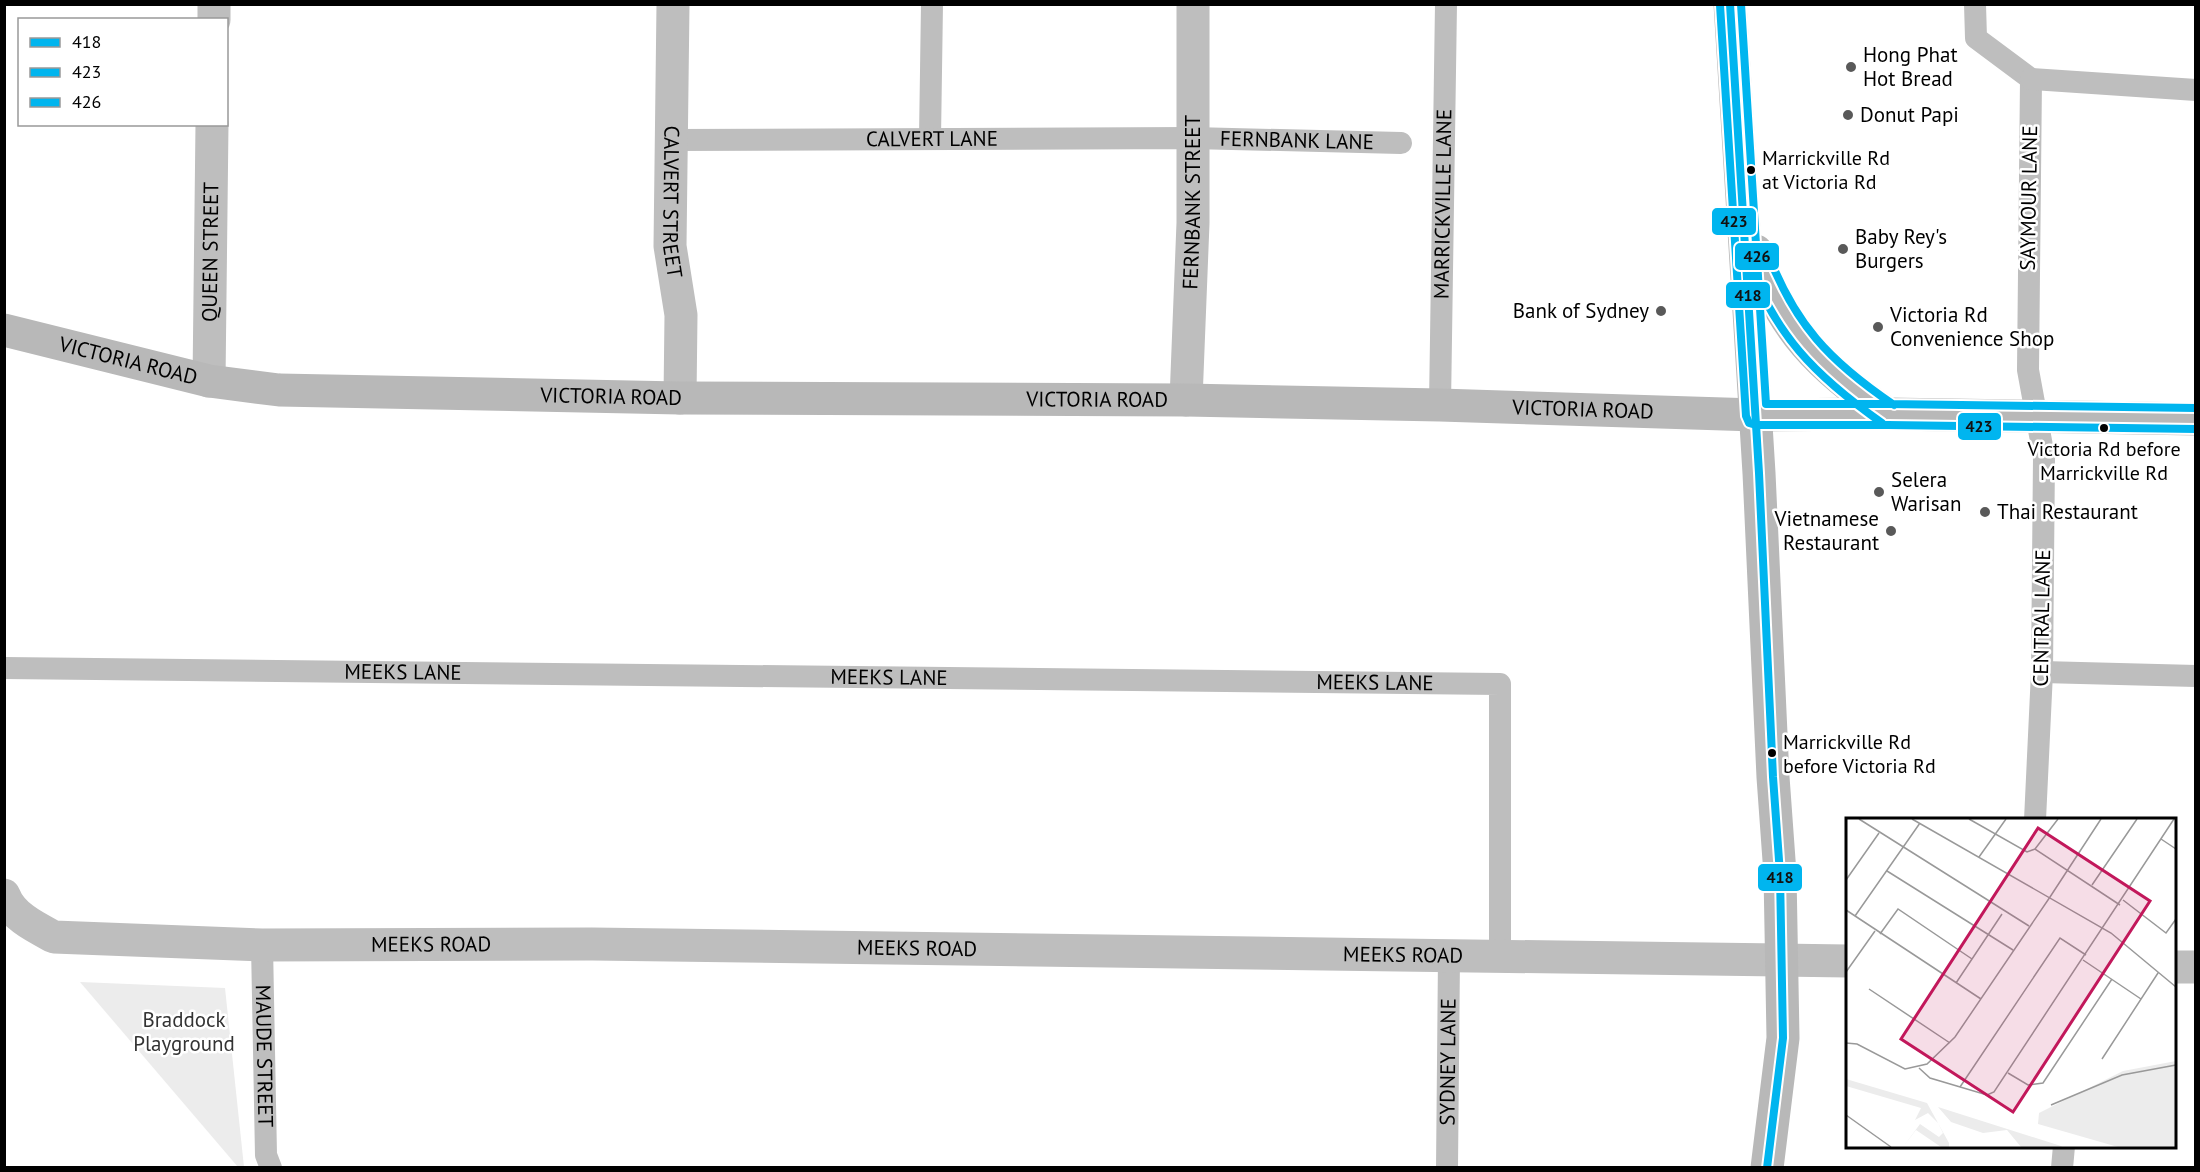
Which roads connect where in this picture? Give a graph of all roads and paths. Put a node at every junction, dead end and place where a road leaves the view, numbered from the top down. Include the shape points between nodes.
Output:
1 (673, 4) edge
2 (932, 4) edge
3 (1193, 4) edge
4 (1730, 4) edge
5 (1975, 4) edge
6 (1446, 10) edge
7 (2031, 80) junction
8 (2196, 90) edge
9 (212, 126) edge
10 (930, 138) junction
11 (1192, 138) junction
12 (671, 140) junction
13 (1401, 142) dead end
14 (1744, 212) junction
15 (4, 330) edge
16 (209, 381) junction
17 (681, 398) junction
18 (1186, 400) junction
19 (1440, 405) junction
20 (1888, 414) junction
21 (1756, 415) junction
22 (2038, 417) junction
23 (2196, 419) edge
24 (4, 668) edge
25 (2042, 672) junction
26 (2196, 676) edge
27 (2035, 818) edge
28 (4, 895) edge
29 (262, 945) junction
30 (1449, 957) junction
31 (1500, 957) junction
32 (1846, 961) edge
33 (1782, 962) junction
34 (2176, 967) edge
35 (2196, 967) edge
36 (2064, 1148) edge
37 (271, 1167) edge
38 (1447, 1167) edge
39 (1767, 1167) edge
40 (2062, 1167) edge

1 - 12 street, CALVERT STREET
2 - 10 lane
3 - 11 street, FERNBANK STREET
4 - 14 main road
5 - 7 lane via 1976,38
6 - 19 lane, MARRICKVILLE LANE
7 - 8 lane
7 - 22 lane, SAYMOUR LANE via 2028,370
9 - 16 street, QUEEN STREET
10 - 11 lane, CALVERT LANE
10 - 12 lane, CALVERT LANE
11 - 13 lane, FERNBANK LANE
11 - 18 street, FERNBANK STREET
12 - 17 street, CALVERT STREET via 670,246 681,315
14 - 20 main road via 1764,279 1786,321 1814,355 1854,391
14 - 21 main road
15 - 16 main road, VICTORIA ROAD
16 - 17 main road, VICTORIA ROAD via 279,390 350,393
17 - 18 main road, VICTORIA ROAD
18 - 19 main road, VICTORIA ROAD
19 - 21 main road, VICTORIA ROAD
20 - 21 main road, VICTORIA ROAD
20 - 22 main road, VICTORIA ROAD
21 - 33 main road
22 - 23 main road, VICTORIA ROAD
22 - 25 lane, CENTRAL LANE via 2044,457
24 - 31 lane, MEEKS LANE via 1500,684
25 - 26 lane
25 - 27 lane, CENTRAL LANE
28 - 29 street, MEEKS ROAD via 27,922 54,937
29 - 30 street, MEEKS ROAD via 592,944
29 - 37 lane, MAUDE STREET via 266,1155
30 - 31 street, MEEKS ROAD
30 - 38 lane, SYDNEY LANE
31 - 33 street, MEEKS ROAD
32 - 33 street, MEEKS ROAD
33 - 39 main road via 1783,1038
34 - 35 street
36 - 40 lane

